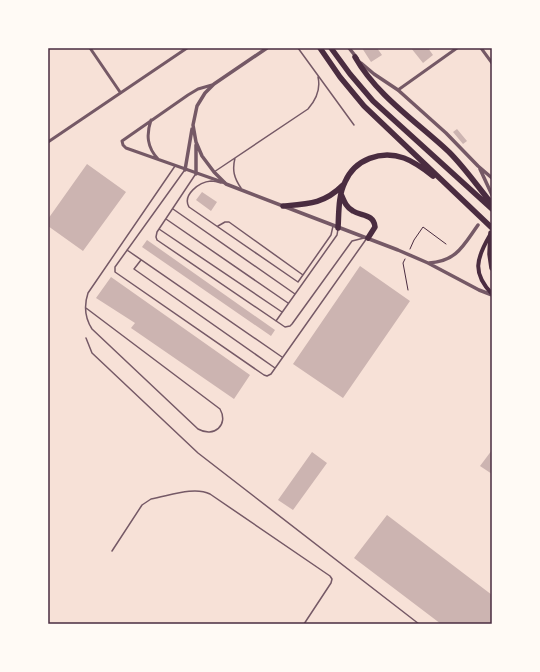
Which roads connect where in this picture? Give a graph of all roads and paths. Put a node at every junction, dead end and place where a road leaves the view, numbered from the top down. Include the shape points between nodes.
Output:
1 (90, 48) edge
2 (187, 48) edge
3 (267, 48) edge
4 (298, 48) edge
5 (320, 48) edge
6 (331, 48) edge
7 (349, 48) edge
8 (457, 48) edge
9 (482, 48) edge
10 (355, 56) junction
11 (492, 63) edge
12 (318, 77) junction
13 (214, 84) junction
14 (398, 90) junction
15 (120, 92) junction
16 (151, 120) junction
17 (354, 125) dead end
18 (193, 126) junction
19 (48, 142) edge
20 (196, 142) junction
21 (236, 158) junction
22 (158, 160) junction
23 (175, 166) junction
24 (478, 166) junction
25 (185, 170) junction
26 (214, 172) junction
27 (196, 174) junction
28 (492, 178) edge
29 (344, 183) junction
30 (226, 184) junction
31 (242, 190) junction
32 (341, 194) junction
33 (457, 195) junction
34 (492, 195) edge
35 (492, 204) edge
36 (283, 206) junction
37 (173, 209) junction
38 (492, 209) edge
39 (166, 219) junction
40 (478, 225) dead end
41 (218, 226) junction
42 (335, 227) junction
43 (160, 229) junction
44 (492, 230) edge
45 (368, 238) junction
46 (446, 244) dead end
47 (127, 250) junction
48 (408, 251) dead end
49 (406, 257) dead end
50 (141, 260) junction
51 (428, 263) junction
52 (492, 268) edge
53 (303, 275) junction
54 (408, 290) dead end
55 (295, 294) junction
56 (492, 295) edge
57 (288, 303) junction
58 (86, 308) junction
59 (282, 312) junction
60 (276, 321) junction
61 (86, 338) dead end
62 (283, 357) junction
63 (275, 368) junction
64 (112, 551) dead end
65 (304, 624) edge
66 (419, 624) edge

1 - 15 street
2 - 15 street
3 - 13 street
4 - 12 lane
5 - 33 highway via 364,106
6 - 38 highway via 373,101
7 - 10 street
8 - 14 street
9 - 11 street
10 - 14 street via 374,74
10 - 35 highway via 377,88 450,154
12 - 17 lane
12 - 21 lane via 317,96 308,109
13 - 16 street via 198,89
13 - 18 street via 200,100
14 - 24 street
15 - 19 street
16 - 22 street via 148,142
16 - 22 street via 122,141 126,148
18 - 20 street
18 - 25 street
20 - 26 street via 202,156
20 - 27 street
21 - 26 lane
21 - 31 lane via 234,175
22 - 23 street
23 - 25 street
23 - 58 lane via 88,293
24 - 28 street
24 - 34 street
25 - 27 street
25 - 47 lane
26 - 30 street
27 - 30 street
27 - 37 lane
29 - 32 highway
29 - 33 highway via 355,167 365,160 380,155 396,156 411,161
29 - 36 highway via 336,192 321,201
30 - 31 street
30 - 41 lane via 211,181 198,186 189,193 187,201 189,207
31 - 36 street
32 - 42 highway
32 - 45 highway via 344,202 354,212 373,219 375,227
33 - 44 highway
36 - 42 street
37 - 39 lane
37 - 55 lane
39 - 43 lane
39 - 57 lane
40 - 51 street via 456,254 440,262
41 - 53 lane via 228,222
41 - 53 lane via 298,282
42 - 45 street
42 - 53 lane
42 - 55 lane via 337,235
43 - 59 lane
43 - 60 lane via 157,240
44 - 52 highway
44 - 56 main road via 483,246 478,269 482,282
45 - 51 street
45 - 60 lane via 352,241 290,326
45 - 62 lane
46 - 48 path via 423,227
47 - 50 lane
47 - 63 lane via 115,267 115,272 264,375 271,374
49 - 54 path via 403,263
50 - 62 lane
50 - 63 lane via 134,270
51 - 56 street
55 - 57 lane
57 - 59 lane
58 - 58 lane via 87,320 92,329 198,429 210,433 219,428 223,422 220,409
59 - 60 lane
61 - 66 lane via 92,353 198,453
62 - 63 lane
64 - 65 lane via 147,501 196,490 203,491 330,576 331,583

